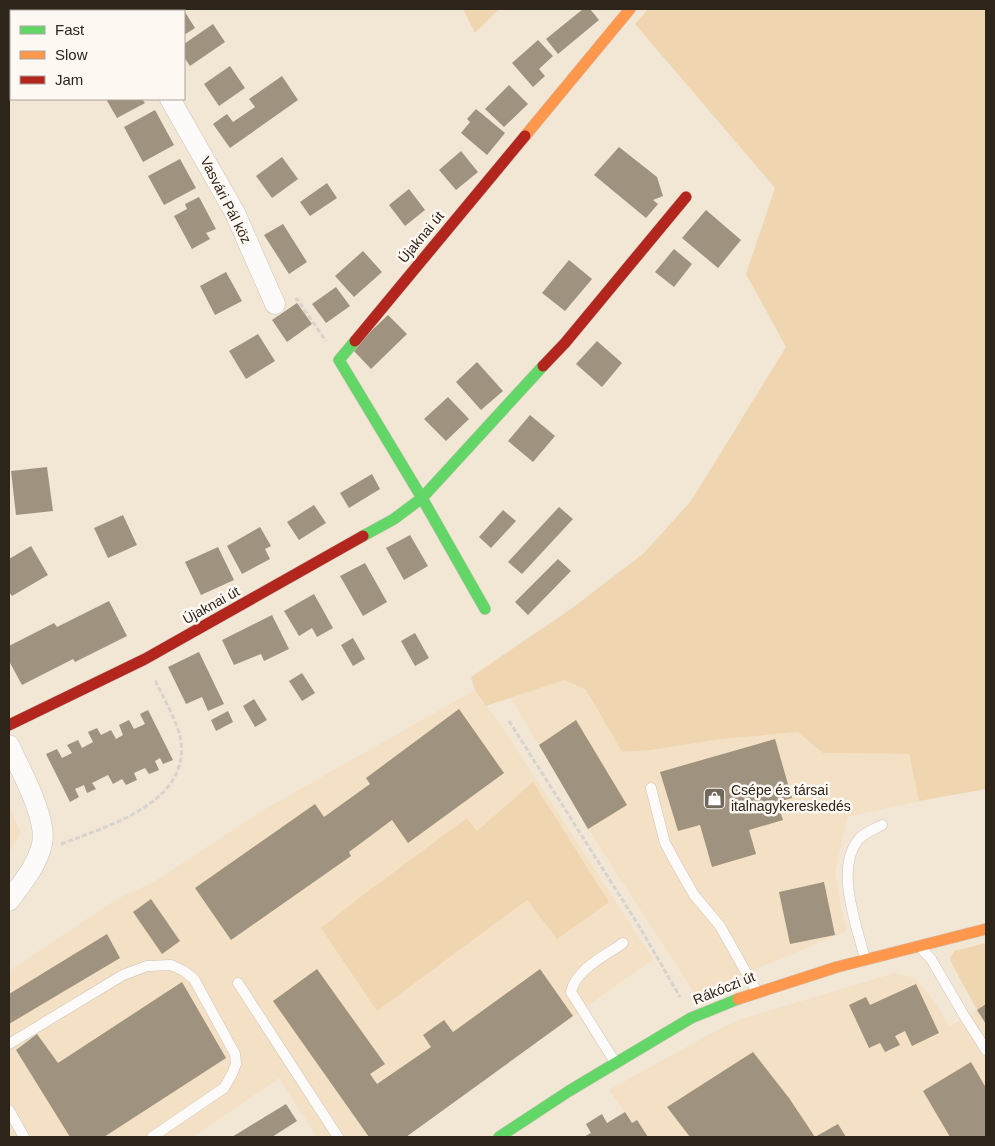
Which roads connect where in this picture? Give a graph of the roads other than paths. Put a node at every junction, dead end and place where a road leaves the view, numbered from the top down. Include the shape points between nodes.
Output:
1 (630, 9) edge
2 (171, 100) edge
3 (686, 197) dead end
4 (275, 304) road end
5 (422, 498) junction
6 (485, 609) dead end
7 (9, 724) edge
8 (9, 745) edge
9 (651, 788) dead end
10 (882, 825) dead end
11 (9, 900) edge
12 (986, 929) edge
13 (623, 943) dead end
14 (920, 947) junction
15 (865, 960) junction
16 (238, 983) dead end
17 (757, 991) junction
18 (9, 1044) edge
19 (986, 1050) edge
20 (615, 1063) junction
21 (9, 1110) edge
22 (515, 1127) junction
23 (24, 1137) edge
24 (152, 1137) edge
25 (338, 1137) edge
26 (499, 1137) edge
27 (522, 1137) edge

1 - 5 street, Újaknai út via 339,360
2 - 4 street, Vasvári Pál köz via 235,213
3 - 5 street, Újaknai út via 565,343
5 - 6 street
5 - 7 street, Újaknai út via 394,519 145,659
8 - 11 street via 36,804 43,843 34,866
9 - 17 lane via 666,843 677,865 694,895 720,926
10 - 15 lane via 859,838 847,872 851,905
12 - 14 street, Rákóczi út
13 - 20 lane via 580,974 572,983 570,992
14 - 15 street, Rákóczi út
14 - 19 lane via 931,959
15 - 17 street, Rákóczi út
16 - 25 lane
17 - 20 street, Rákóczi út via 691,1018
18 - 24 lane via 123,975 147,966 171,966 184,971 194,979 236,1054 236,1064 224,1088
20 - 22 street, Rákóczi út
21 - 23 lane
22 - 26 street, Rákóczi út
22 - 27 lane

